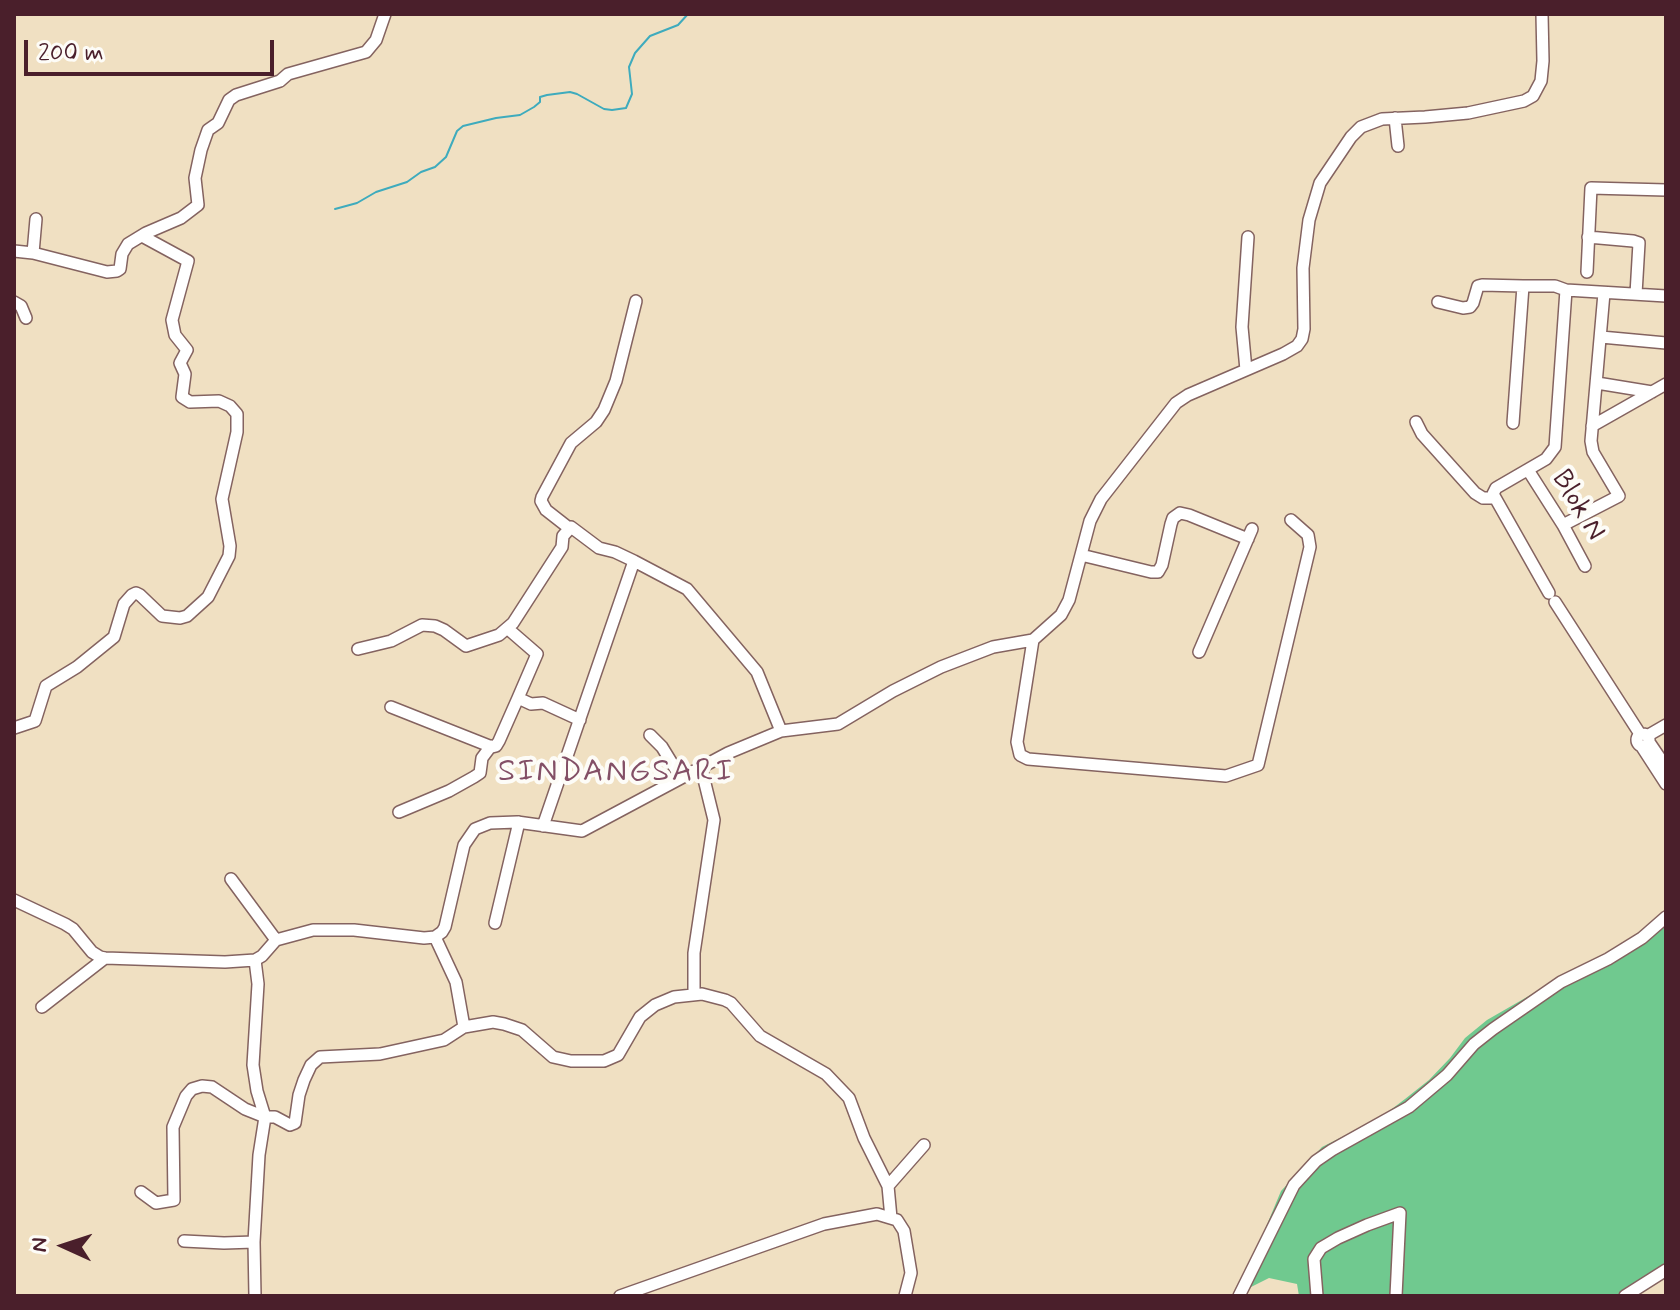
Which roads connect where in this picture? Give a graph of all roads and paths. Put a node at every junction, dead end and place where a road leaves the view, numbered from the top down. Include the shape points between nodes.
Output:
1 (385, 14) edge
2 (1542, 14) edge
3 (1395, 118) junction
4 (1398, 146) dead end
5 (1666, 190) edge
6 (36, 219) dead end
7 (148, 232) junction
8 (1248, 237) dead end
9 (1588, 237) junction
10 (14, 251) edge
11 (33, 253) junction
12 (1587, 272) dead end
13 (1523, 286) junction
14 (1566, 290) junction
15 (1604, 293) junction
16 (1636, 294) junction
17 (1666, 296) edge
18 (636, 301) dead end
19 (14, 302) edge
20 (1438, 302) dead end
21 (26, 318) dead end
22 (1601, 337) junction
23 (1666, 343) edge
24 (1246, 370) junction
25 (1597, 383) junction
26 (1666, 384) edge
27 (1652, 392) junction
28 (1416, 422) dead end
29 (1513, 423) dead end
30 (1592, 426) junction
31 (1528, 470) junction
32 (1494, 498) junction
33 (1291, 520) dead end
34 (1563, 525) junction
35 (569, 528) junction
36 (1081, 555) junction
37 (634, 561) junction
38 (1585, 566) dead end
39 (507, 628) junction
40 (1033, 640) junction
41 (358, 649) dead end
42 (1199, 652) dead end
43 (518, 698) junction
44 (391, 707) dead end
45 (580, 720) junction
46 (1666, 725) edge
47 (14, 728) edge
48 (781, 731) junction
49 (650, 735) dead end
50 (1645, 740) junction
51 (491, 746) junction
52 (701, 767) junction
53 (1666, 767) edge
54 (681, 778) junction
55 (1666, 784) edge
56 (399, 812) dead end
57 (519, 822) junction
58 (543, 826) junction
59 (231, 879) dead end
60 (14, 900) edge
61 (1666, 917) edge
62 (495, 923) dead end
63 (435, 937) junction
64 (276, 940) junction
65 (105, 958) junction
66 (255, 960) junction
67 (694, 994) junction
68 (42, 1007) dead end
69 (464, 1027) junction
70 (265, 1117) junction
71 (924, 1145) dead end
72 (888, 1186) junction
73 (141, 1192) dead end
74 (891, 1218) junction
75 (184, 1241) dead end
76 (254, 1242) junction
77 (1666, 1270) edge
78 (255, 1296) edge
79 (620, 1296) edge
80 (905, 1296) edge
81 (1239, 1296) edge
82 (1317, 1296) edge
83 (1396, 1296) edge
84 (1625, 1296) edge

1 - 7 street via 366,52 288,74 229,100 201,150 195,178 198,205
2 - 3 street via 1541,81 1533,96 1468,113
3 - 4 street
3 - 24 street via 1361,127 1320,183 1303,268 1302,339
5 - 9 street via 1591,188
6 - 11 street
7 - 11 street via 128,244 120,269 112,272
7 - 47 street via 188,261 172,320 175,335 187,350 180,361 185,374 182,397 190,402 219,401 237,414 222,499 229,556 208,597 187,616 162,616 140,595 132,595 114,637 46,686 35,721
8 - 24 street via 1242,327
9 - 12 street
9 - 16 street via 1639,243
10 - 11 street
13 - 14 street
13 - 20 street via 1478,286 1470,307
13 - 29 street
14 - 15 street
14 - 31 street via 1556,442 1546,459
15 - 16 street
15 - 22 street
16 - 17 street
18 - 35 street via 604,410 571,443 542,497 546,510
19 - 21 street
22 - 23 street
22 - 25 street
24 - 36 street via 1176,403 1101,499
25 - 27 street
25 - 30 street
26 - 27 street
27 - 30 street
28 - 32 street via 1468,487 1483,498
30 - 34 street via 1593,452 1619,496
31 - 32 street via 1496,488
31 - 34 street, Blok N
32 - 50 street
33 - 40 street via 1308,535 1310,547 1258,765 1226,776 1020,755 1017,742
34 - 38 street, Blok N
35 - 37 street via 599,548
35 - 39 street via 562,547
36 - 40 street via 1061,615
36 - 42 street via 1158,572 1173,518 1180,513 1250,534
37 - 45 street
37 - 48 street via 687,589 757,672
39 - 41 street via 466,646 444,630 422,625 391,641
39 - 43 street via 537,654
40 - 48 street via 993,647 941,667 838,724
43 - 45 street
43 - 51 street via 499,741
44 - 51 street
45 - 58 street
46 - 50 street
48 - 52 street
49 - 54 street
50 - 53 street
50 - 55 street
51 - 56 street via 480,773
52 - 54 street
52 - 67 street via 714,820 694,953
54 - 58 street via 582,831
57 - 58 street
57 - 62 street
57 - 63 street via 487,824 468,838 445,927
59 - 64 street
60 - 65 street via 73,929 92,952
61 - 81 street via 1642,938 1561,982 1493,1029 1409,1107 1316,1161 1294,1185
63 - 64 street via 313,930
63 - 69 street via 456,982
64 - 66 street
65 - 66 street
65 - 68 street
66 - 70 street via 253,1065
67 - 69 street via 655,1005 640,1017 618,1055 604,1061 553,1057 522,1030 504,1024
67 - 72 street via 731,1003 760,1036 826,1074 849,1098
69 - 70 street via 444,1040 380,1054 320,1057 304,1080 295,1123
70 - 73 street via 212,1087 192,1089 173,1127 174,1200 156,1203
70 - 76 street
71 - 72 street
72 - 74 street
74 - 79 street via 877,1214 824,1224
74 - 80 street via 907,1242 911,1273
75 - 76 street
76 - 78 street
77 - 84 street
82 - 83 street via 1314,1259 1321,1248 1400,1213

